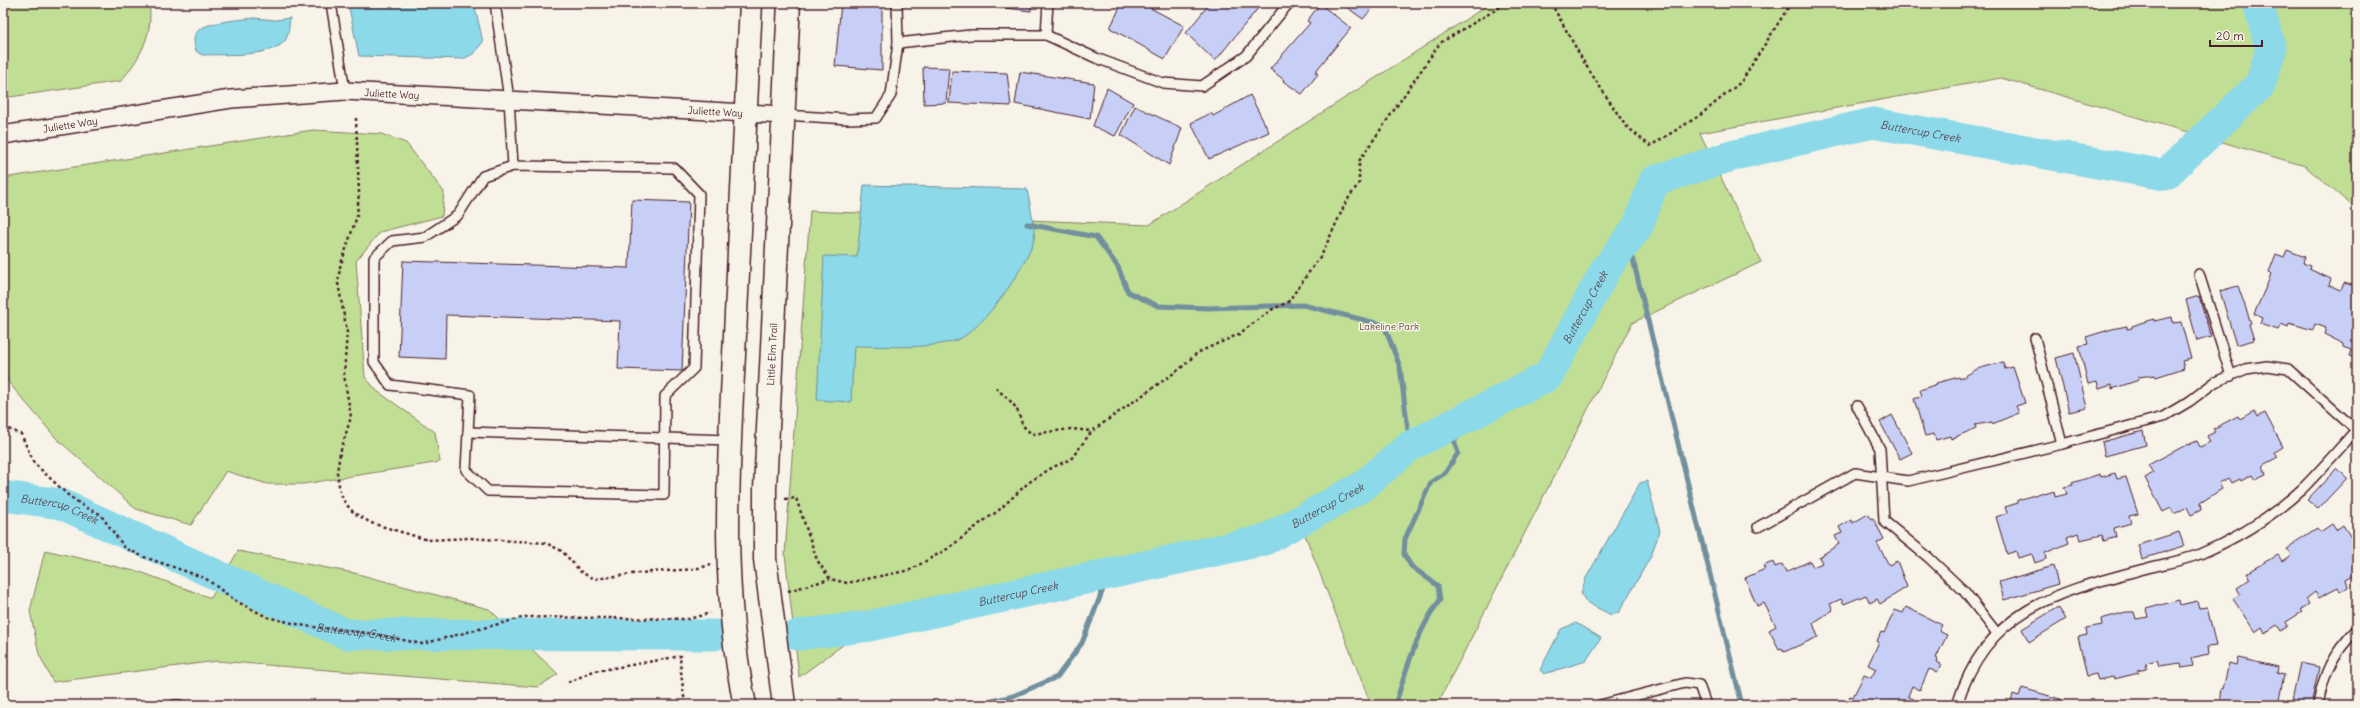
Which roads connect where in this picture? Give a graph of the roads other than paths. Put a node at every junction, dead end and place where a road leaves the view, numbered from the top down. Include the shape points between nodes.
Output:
1 (331, 3) edge
2 (495, 3) edge
3 (751, 3) edge
4 (789, 3) edge
5 (898, 3) edge
6 (1048, 3) edge
7 (1289, 3) edge
8 (1046, 35) junction
9 (898, 43) junction
10 (345, 91) junction
11 (510, 99) junction
12 (745, 112) junction
13 (783, 115) junction
14 (3, 135) edge
15 (513, 166) junction
16 (2199, 274) dead end
17 (2035, 338) dead end
18 (2231, 376) junction
19 (1857, 406) dead end
20 (2356, 429) edge
21 (468, 432) junction
22 (665, 438) junction
23 (730, 440) junction
24 (2062, 444) junction
25 (1882, 476) junction
26 (1758, 527) dead end
27 (2357, 629) edge
28 (1996, 632) junction
29 (174, 705) edge
30 (180, 705) edge
31 (745, 705) edge
32 (784, 705) edge
33 (1600, 705) edge
34 (1706, 705) edge
35 (1957, 705) edge
36 (2318, 705) edge

1 - 10 lane
2 - 11 lane
3 - 12 street
4 - 13 street, Little Elm Trail
5 - 9 lane
6 - 8 lane
7 - 8 lane via 1246,56 1202,86 1163,83 1096,58
8 - 9 lane via 970,35
9 - 13 lane via 891,95 876,118
10 - 11 street, Juliette Way
10 - 14 street, Juliette Way via 231,99
11 - 12 street, Juliette Way
11 - 15 lane
12 - 13 street, Juliette Way
12 - 23 street
13 - 32 street, Little Elm Trail via 765,489 765,559
15 - 21 lane via 483,176 458,215 425,237 392,241 374,258 374,362 390,385 470,395
15 - 22 lane via 674,168 699,194 694,368 665,396
16 - 18 lane
17 - 24 lane
18 - 20 lane via 2246,369 2267,366 2288,369
18 - 24 lane via 2215,382 2163,417
19 - 25 lane via 1880,449
20 - 28 lane via 2301,489 2274,512 2230,539 2198,555 2118,576 2042,601 2019,614
21 - 22 lane
21 - 22 lane via 466,470 488,490 518,491 664,495
22 - 23 lane
23 - 31 street via 728,567 740,682
24 - 25 lane via 1908,481
25 - 26 lane via 1855,473
25 - 28 lane via 1884,521 1964,591
27 - 36 lane via 2330,662
28 - 35 lane via 1971,670 1962,687
29 - 30 lane
33 - 34 lane via 1685,683 1699,685

